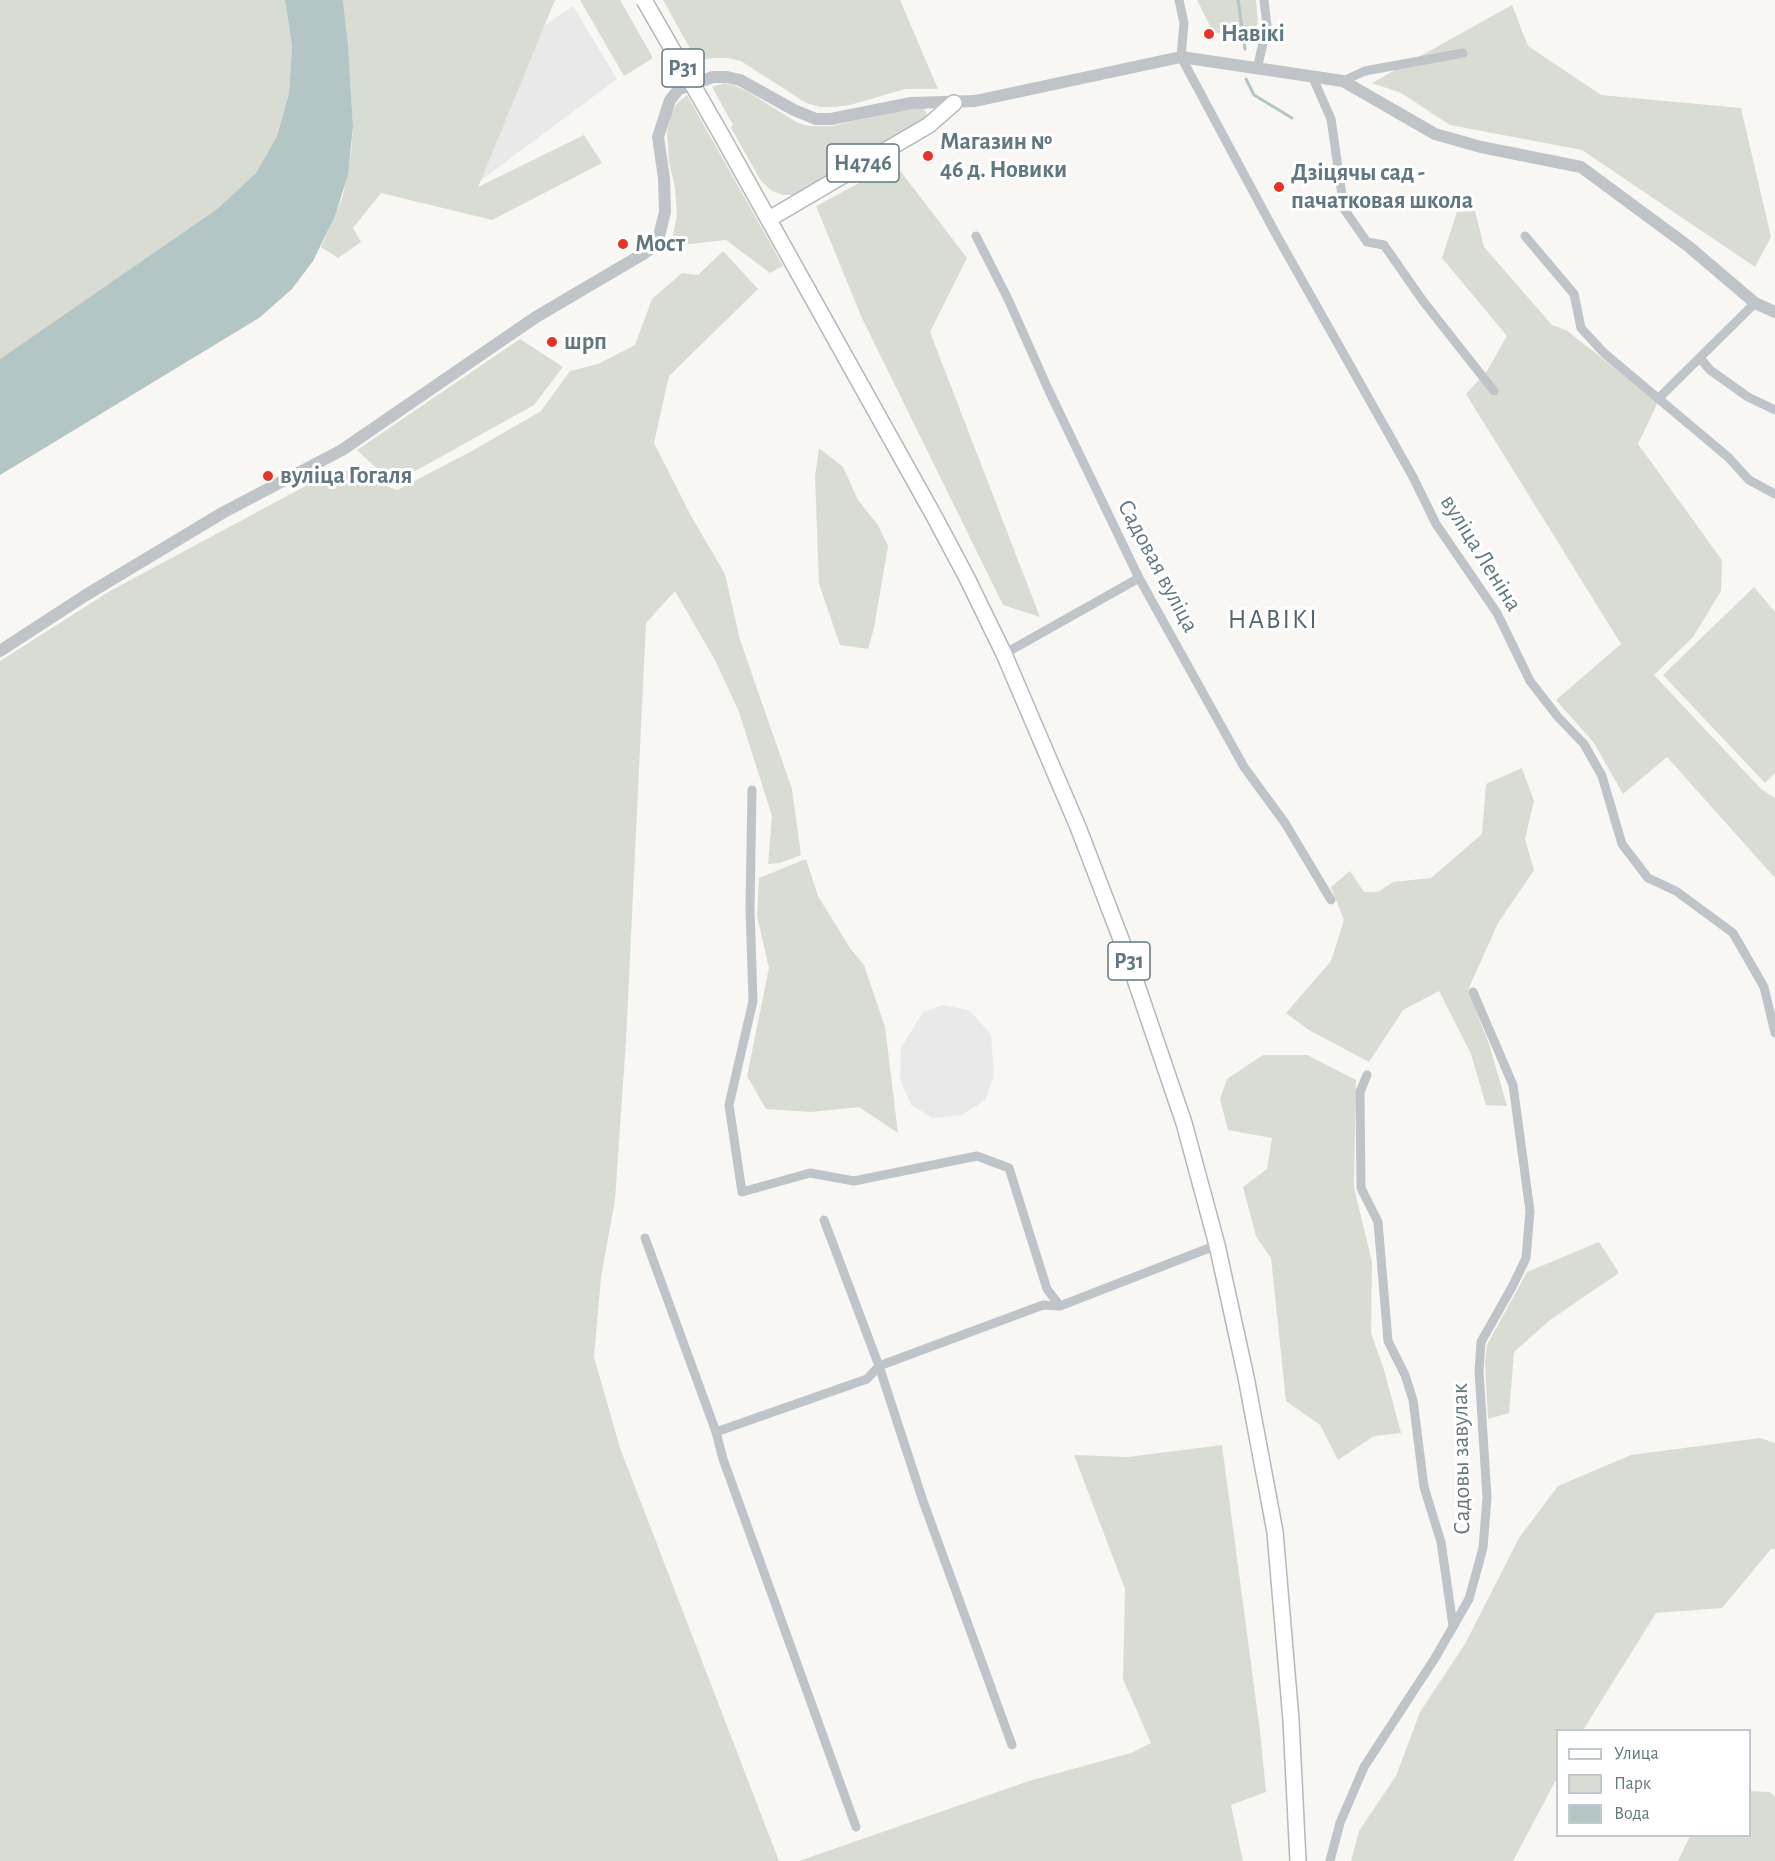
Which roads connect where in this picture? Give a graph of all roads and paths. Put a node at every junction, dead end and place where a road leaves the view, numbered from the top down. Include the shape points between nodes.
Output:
1 (645, 0) edge
2 (1179, 0) edge
3 (1264, 0) edge
4 (1463, 53) dead end
5 (1181, 57) junction
6 (1257, 69) junction
7 (1313, 78) junction
8 (1343, 81) junction
9 (954, 103) junction
10 (769, 219) junction
11 (976, 236) dead end
12 (1525, 236) dead end
13 (1755, 303) junction
14 (1775, 312) edge
15 (1700, 358) junction
16 (1494, 391) dead end
17 (1659, 398) junction
18 (1775, 410) edge
19 (1775, 494) edge
20 (1139, 578) junction
21 (0, 651) edge
22 (1004, 654) junction
23 (752, 790) dead end
24 (1330, 900) dead end
25 (1473, 992) dead end
26 (1775, 1033) edge
27 (1367, 1075) dead end
28 (824, 1220) dead end
29 (645, 1238) dead end
30 (1217, 1245) junction
31 (1060, 1306) junction
32 (879, 1365) junction
33 (716, 1432) junction
34 (1453, 1626) junction
35 (1012, 1745) dead end
36 (856, 1827) dead end
37 (1298, 1861) edge
38 (1330, 1861) edge

1 - 10 main road, Р31, bridge
2 - 5 street via 1184,23
3 - 6 street via 1267,26
4 - 8 street via 1365,70
5 - 6 street
5 - 9 street
5 - 26 street, вуліца Леніна via 1436,524 1497,613 1530,681 1584,744 1602,777 1622,844 1648,878 1676,891 1732,933 1764,987
6 - 7 street
7 - 8 street
7 - 16 street via 1331,119 1344,209 1367,242 1384,245
8 - 13 street via 1435,134 1581,167 1688,246
9 - 10 main road, Н4746 via 929,125
9 - 21 street via 911,103 831,119 794,110 727,76 679,89 670,100 658,137 665,212 657,243 536,317 342,450 224,512
10 - 22 main road, Р31 via 934,516
11 - 20 street, Садовая вуліца
12 - 17 street via 1574,294 1581,328 1604,353
13 - 14 street
13 - 15 street
15 - 17 street
15 - 18 street via 1748,398
17 - 19 street via 1749,480
20 - 22 street
20 - 24 street, Садовая вуліца via 1244,767 1285,823
22 - 30 main road, Р31 via 1124,946 1184,1123
23 - 31 street via 753,1001 729,1105 742,1192 810,1173 854,1181 977,1156 1009,1168 1047,1290
25 - 34 street, Садовы завулак via 1513,1085 1530,1211 1526,1258 1481,1342 1479,1371 1487,1498 1483,1548 1469,1599
27 - 34 street, Садовы завулак via 1360,1092 1360,1188 1378,1222 1388,1341 1413,1400 1424,1487 1441,1542
28 - 32 street
29 - 33 street
30 - 31 street
30 - 37 main road, Р31 via 1275,1532 1292,1719
31 - 32 street via 1043,1305
32 - 33 street via 867,1379
32 - 35 street via 923,1501
33 - 36 street
34 - 38 street via 1364,1767 1340,1823

